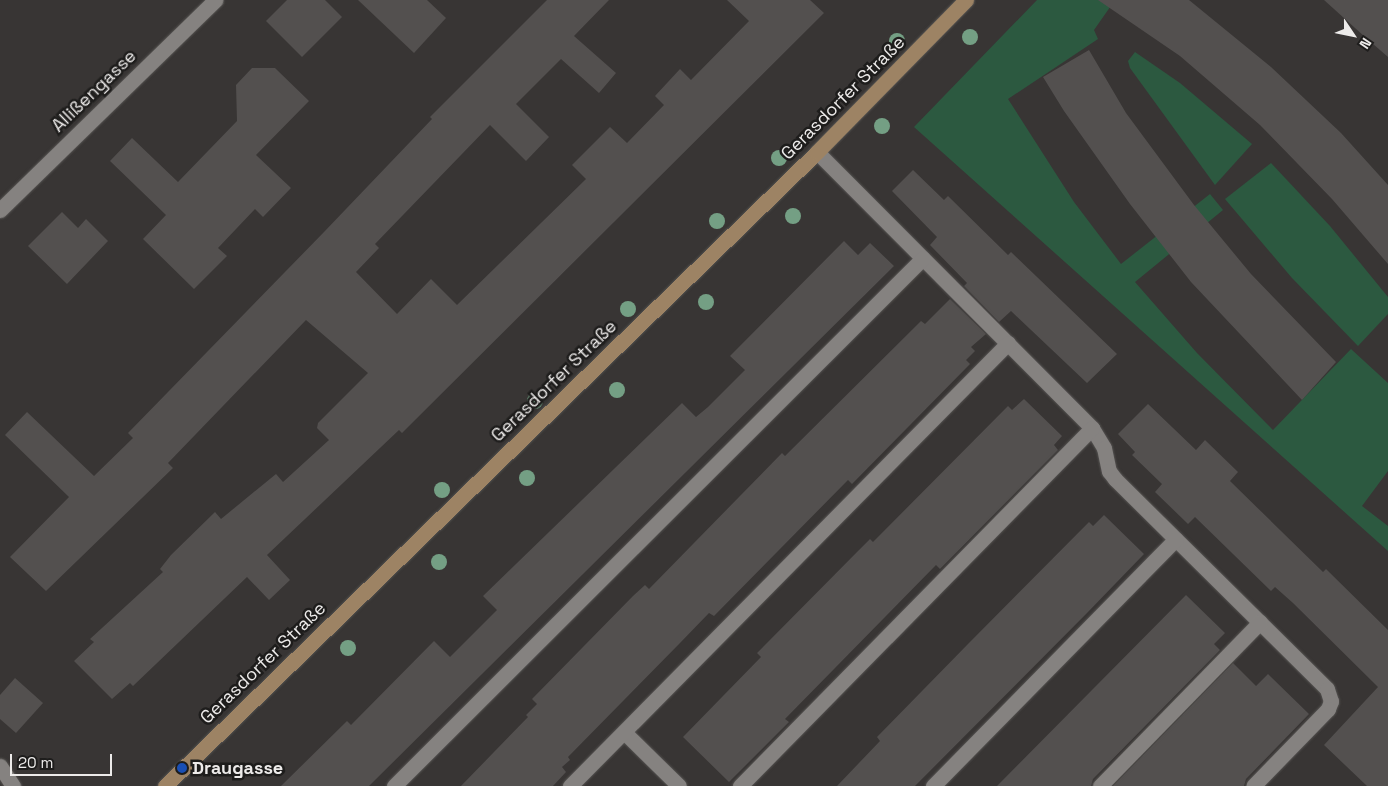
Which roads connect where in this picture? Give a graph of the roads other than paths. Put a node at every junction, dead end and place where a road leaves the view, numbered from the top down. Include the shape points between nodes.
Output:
1 (215, 0) edge
2 (966, 0) edge
3 (816, 152) junction
4 (0, 210) edge
5 (923, 258) junction
6 (1008, 342) junction
7 (1092, 428) junction
8 (1176, 539) junction
9 (1260, 622) junction
10 (624, 732) junction
11 (0, 766) edge
12 (13, 786) edge
13 (165, 786) edge
14 (394, 786) edge
15 (570, 786) edge
16 (679, 786) edge
17 (740, 786) edge
18 (933, 786) edge
19 (1100, 786) edge
20 (1253, 786) edge

1 - 4 street, Allißengasse
2 - 3 main road, Gerasdorfer Straße
3 - 5 street
3 - 13 main road, Gerasdorfer Straße
5 - 6 street
5 - 14 street
6 - 7 street
6 - 10 street
7 - 8 street via 1104,448 1109,471
7 - 17 street
8 - 9 street
8 - 18 street
9 - 19 street
9 - 20 street via 1322,683 1331,701 1328,709
10 - 15 street
10 - 16 street
11 - 12 street

